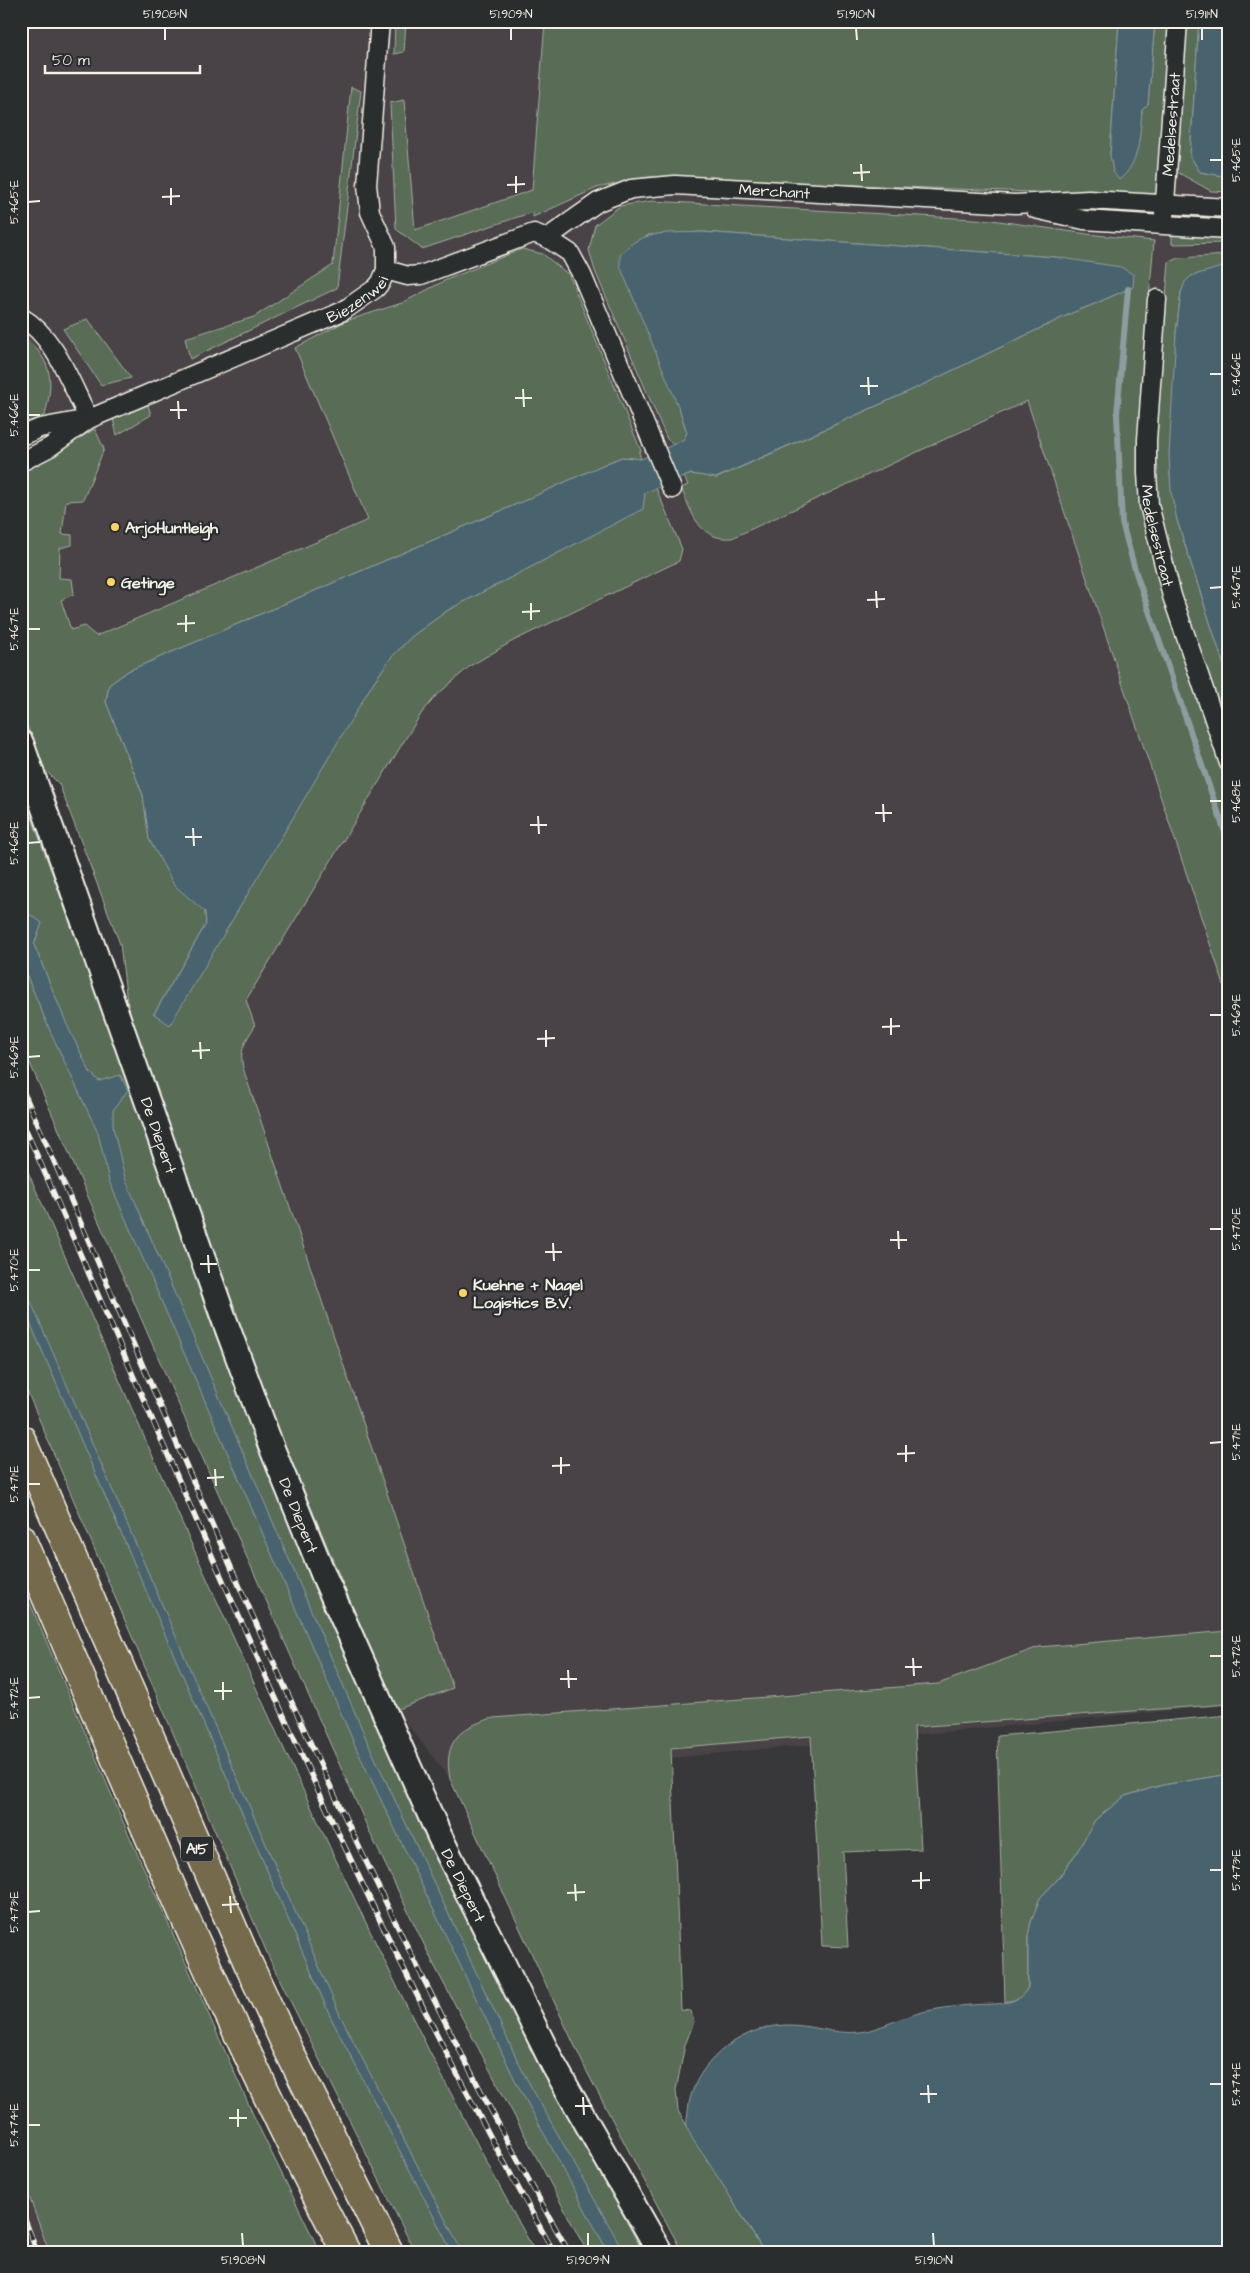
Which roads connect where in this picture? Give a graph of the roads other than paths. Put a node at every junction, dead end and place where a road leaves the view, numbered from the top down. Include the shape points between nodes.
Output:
1 (380, 21) edge
2 (1178, 21) edge
3 (1015, 204) junction
4 (1164, 205) junction
5 (1229, 208) edge
6 (1162, 226) junction
7 (1229, 229) edge
8 (547, 238) junction
9 (386, 270) junction
10 (1157, 299) dead end
11 (21, 317) edge
12 (88, 419) junction
13 (21, 436) edge
14 (21, 462) edge
15 (672, 489) dead end
16 (21, 743) edge
17 (1229, 763) edge
18 (21, 1439) edge
19 (21, 1538) edge
20 (346, 2252) edge
21 (389, 2252) edge
22 (660, 2252) edge

1 - 9 street, Biezenwei via 367,185 370,212 386,247
2 - 4 street, Medelsestraat
3 - 4 street via 1089,200
3 - 6 street via 1084,220
3 - 8 street, Merchant via 675,185 631,189 598,202
4 - 5 street
4 - 6 street, Medelsestraat
6 - 7 street
8 - 9 street via 534,233 421,275 408,276
8 - 15 street via 570,253 582,275
9 - 12 street, Biezenwei via 376,288 343,311
10 - 17 street, Medelsestraat via 1147,440 1149,505 1172,596
11 - 12 street via 34,324 52,347
12 - 13 street, Biezenwei via 40,428
12 - 14 street, Biezenwei via 50,447
16 - 22 main road, De Diepert via 226,1325 324,1576 440,1837 553,2064
18 - 21 highway, A15 via 248,1963
19 - 20 highway, A15 via 177,1900

